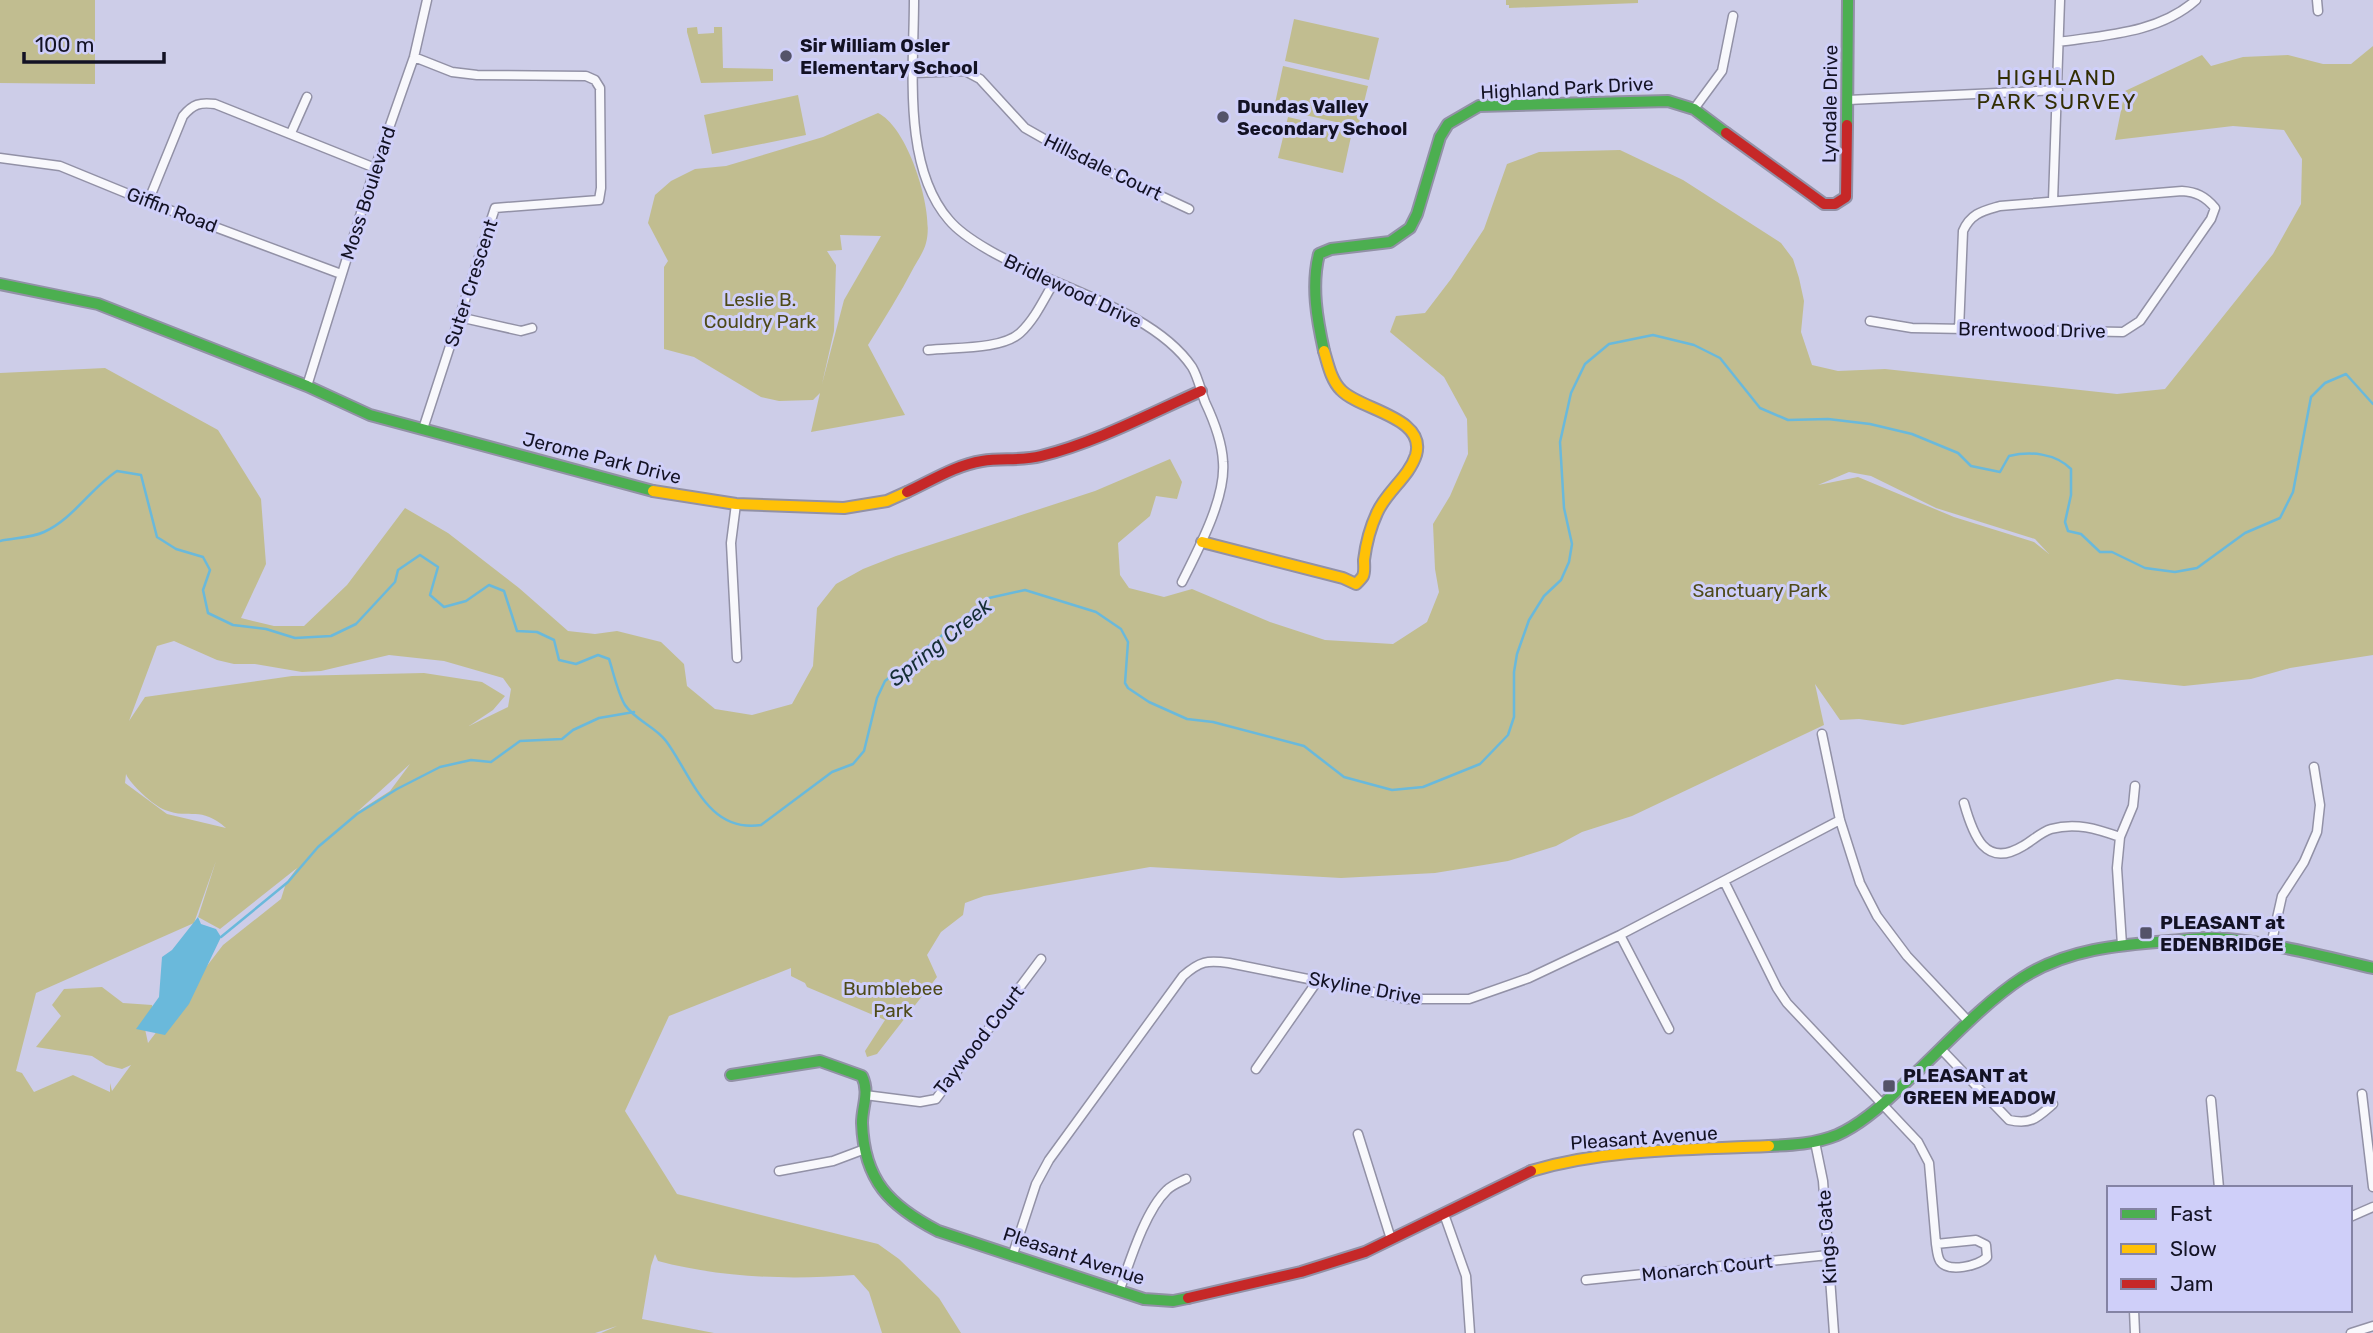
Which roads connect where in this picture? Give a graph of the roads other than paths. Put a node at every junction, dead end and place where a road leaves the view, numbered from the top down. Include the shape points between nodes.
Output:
1 (428, 0) edge
2 (914, 0) edge
3 (1848, 0) edge
4 (2060, 0) edge
5 (2196, 0) edge
6 (2317, 0) edge
7 (2318, 11) dead end
8 (1733, 16) dead end
9 (2059, 43) junction
10 (414, 57) junction
11 (914, 73) junction
12 (2057, 90) junction
13 (307, 97) dead end
14 (1848, 100) junction
15 (1694, 109) junction
16 (292, 133) junction
17 (0, 158) edge
18 (375, 168) junction
19 (2053, 201) junction
20 (148, 202) junction
21 (1835, 204) joint
22 (1189, 209) dead end
23 (341, 274) junction
24 (1054, 282) junction
25 (0, 284) edge
26 (459, 317) junction
27 (1870, 321) dead end
28 (532, 328) dead end
29 (1959, 330) junction
30 (928, 350) dead end
31 (307, 386) junction
32 (1201, 391) junction
33 (423, 429) junction
34 (736, 504) junction
35 (1202, 542) junction
36 (1182, 582) dead end
37 (737, 657) dead end
38 (1822, 734) dead end
39 (2314, 767) dead end
40 (2135, 786) dead end
41 (1964, 803) dead end
42 (1840, 820) junction
43 (2120, 837) junction
44 (1724, 881) junction
45 (1620, 935) junction
46 (2122, 945) junction
47 (2271, 945) junction
48 (1041, 959) dead end
49 (2373, 968) edge
50 (1318, 980) junction
51 (1969, 1022) junction
52 (1669, 1028) dead end
53 (1941, 1049) junction
54 (1255, 1069) dead end
55 (731, 1075) dead end
56 (866, 1091) junction
57 (2362, 1094) dead end
58 (2211, 1100) dead end
59 (1884, 1104) junction
60 (2053, 1104) dead end
61 (1358, 1134) dead end
62 (1815, 1142) junction
63 (865, 1149) junction
64 (779, 1171) dead end
65 (1186, 1179) dead end
66 (2219, 1186) edge
67 (2373, 1187) edge
68 (2373, 1207) edge
69 (1444, 1214) junction
70 (2352, 1216) edge
71 (1391, 1239) junction
72 (1936, 1244) junction
73 (1013, 1254) junction
74 (1828, 1255) junction
75 (1586, 1280) dead end
76 (1120, 1289) junction
77 (2134, 1312) edge
78 (2373, 1326) edge
79 (1470, 1333) edge
80 (1834, 1333) edge
81 (2135, 1333) edge
82 (2351, 1333) edge

1 - 10 street, Moss Boulevard
2 - 11 street, Bridlewood Drive
3 - 14 street, Lyndale Drive
4 - 9 street
5 - 9 street via 2164,21
6 - 7 street
8 - 15 street via 1722,71
9 - 12 street
10 - 18 street, Moss Boulevard
10 - 26 street, Suter Crescent via 452,72 477,75 586,76 600,88 599,200 495,208
11 - 22 street, Hillsdale Court via 965,71 980,79 1026,128
11 - 24 street, Bridlewood Drive via 921,169 949,221 1007,261
12 - 14 street
12 - 19 street
13 - 16 street
14 - 21 street, Lyndale Drive via 1846,197
15 - 21 street, Highland Park Drive via 1824,204
15 - 35 street, Highland Park Drive via 1644,100 1479,106 1448,124 1410,228 1390,242 1331,248 1320,254 1315,270 1322,340 1332,379 1350,399 1412,431 1417,447 1414,459 1376,512 1363,578 1356,584
16 - 18 street
16 - 20 street via 215,104 192,106 183,116
17 - 20 street, Giffin Road via 60,166
18 - 23 street, Moss Boulevard
19 - 29 street via 2000,206 1967,221
19 - 29 street, Brentwood Drive via 2182,191 2195,192 2215,208 2140,321 2123,332
20 - 23 street, Giffin Road
23 - 31 street, Moss Boulevard
24 - 30 street via 1018,335 1003,343
24 - 32 street, Bridlewood Drive via 1151,327 1173,344 1193,369
25 - 31 street, Jerome Park Drive via 98,304
26 - 28 street via 521,331
26 - 33 street, Suter Crescent
27 - 29 street, Brentwood Drive
31 - 33 street, Jerome Park Drive via 370,415
32 - 34 street, Jerome Park Drive via 1096,438 1040,456 966,465 887,501 844,508
32 - 35 street, Bridlewood Drive via 1216,426 1224,464
33 - 34 street, Jerome Park Drive via 655,492
34 - 37 street via 731,543
35 - 36 street, Bridlewood Drive
38 - 42 street
39 - 47 street via 2320,804 2317,832 2282,896
40 - 43 street via 2133,806
41 - 43 street via 1970,827 1987,851 1997,854 2010,853 2049,829 2078,825
42 - 44 street, Skyline Drive
42 - 51 street via 1860,883 1877,916 1907,956
43 - 46 street via 2117,868
44 - 45 street, Skyline Drive
44 - 59 street via 1787,1003
45 - 50 street, Skyline Drive via 1529,978 1468,999 1407,999
45 - 52 street
46 - 47 street, Pleasant Avenue via 2215,938
46 - 51 street, Pleasant Avenue via 2046,965 2007,988
47 - 49 street, Pleasant Avenue
48 - 56 street, Taywood Court via 936,1099 920,1102
50 - 54 street
50 - 73 street, Skyline Drive via 1210,960 1195,965 1049,1160 1035,1184
51 - 53 street, Pleasant Avenue
53 - 59 street, Pleasant Avenue
53 - 60 street via 2009,1120 2024,1124
55 - 56 street via 820,1061 862,1076
56 - 63 street, Pleasant Avenue
57 - 67 street
58 - 66 street
59 - 62 street, Pleasant Avenue via 1839,1134
59 - 72 street via 1918,1142 1929,1163
61 - 71 street
62 - 69 street, Pleasant Avenue via 1607,1154 1565,1161 1528,1172
62 - 74 street, Kings Gate
63 - 64 street via 833,1161
63 - 73 street, Pleasant Avenue via 888,1199 911,1217 938,1231
65 - 76 street via 1167,1189 1152,1212
68 - 70 street
69 - 71 street, Pleasant Avenue
69 - 79 street via 1466,1276
71 - 76 street, Pleasant Avenue via 1301,1272 1173,1301 1144,1299
72 - 72 street via 1938,1258 1948,1266 1978,1264 1987,1257 1986,1245 1976,1240
73 - 76 street, Pleasant Avenue
74 - 75 street, Monarch Court
74 - 80 street, Kings Gate
77 - 81 street
78 - 82 street

